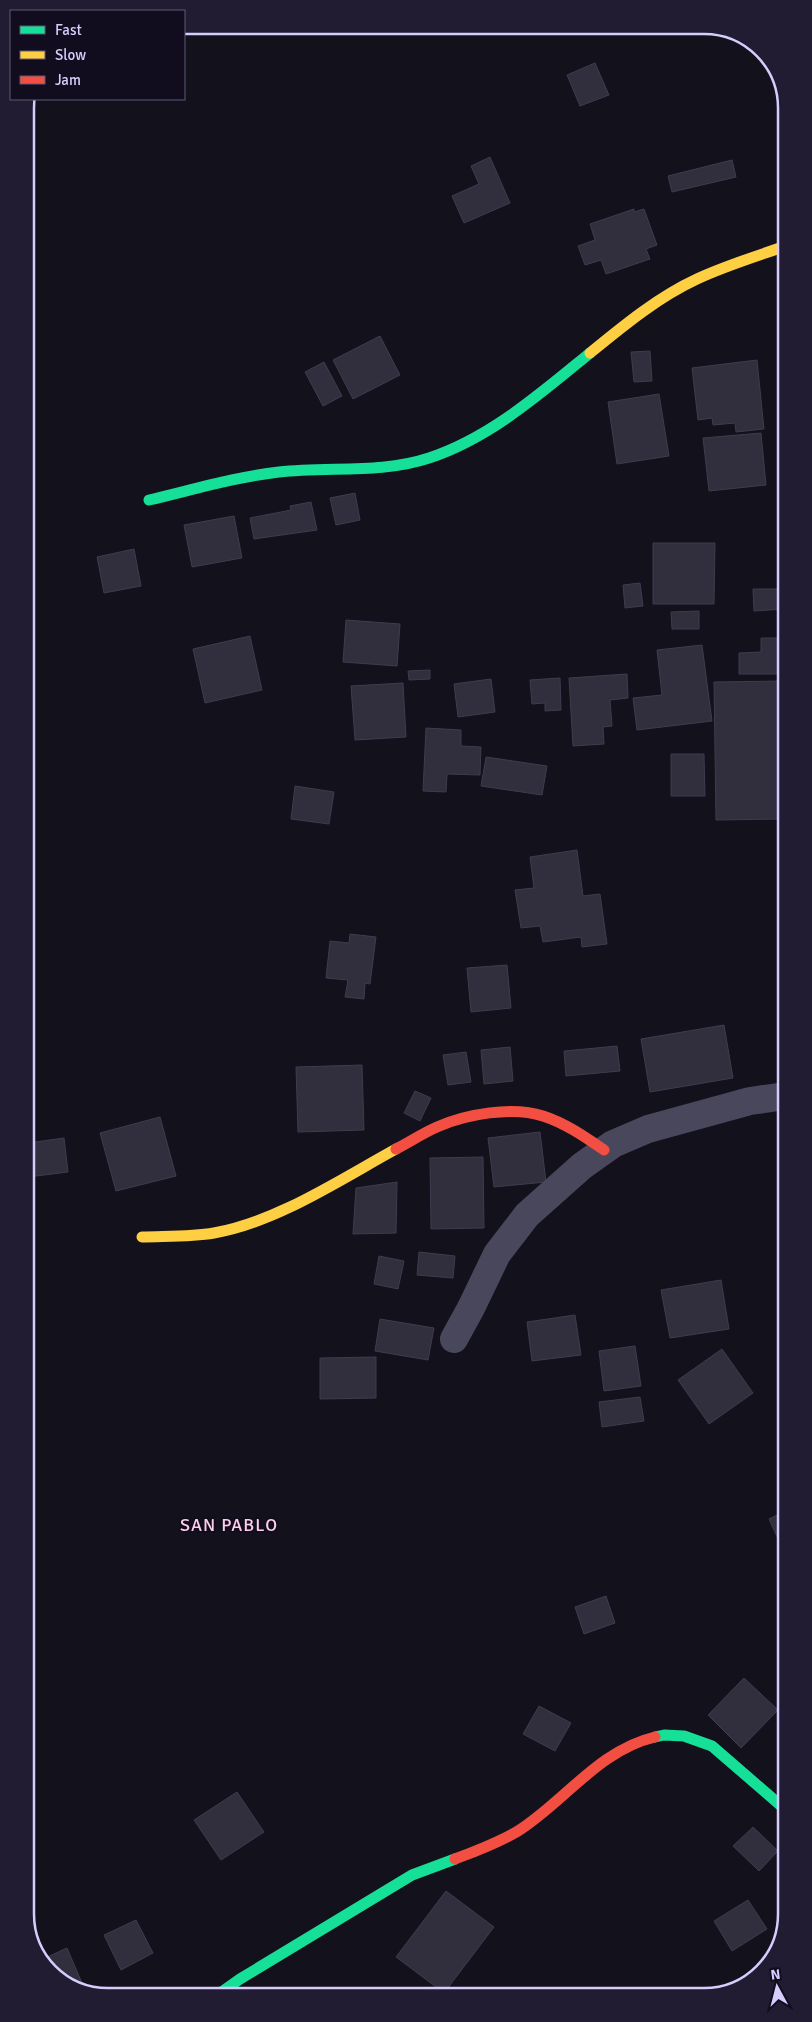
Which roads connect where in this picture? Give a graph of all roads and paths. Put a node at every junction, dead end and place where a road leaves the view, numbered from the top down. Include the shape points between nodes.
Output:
1 (778, 250) edge
2 (149, 500) dead end
3 (778, 1097) edge
4 (604, 1150) junction
5 (142, 1237) dead end
6 (454, 1339) dead end
7 (778, 1803) edge
8 (227, 1988) edge

1 - 2 street via 721,268 685,285 632,320 541,393 489,429 446,453 411,464 377,469 296,470 248,477
3 - 4 street via 750,1101 648,1130
4 - 5 street via 578,1132 543,1116 517,1111 484,1112 439,1126 274,1215 251,1224 212,1233
4 - 6 street via 526,1215 497,1254
7 - 8 street via 712,1746 684,1736 664,1735 642,1740 607,1759 518,1831 485,1848 412,1875

